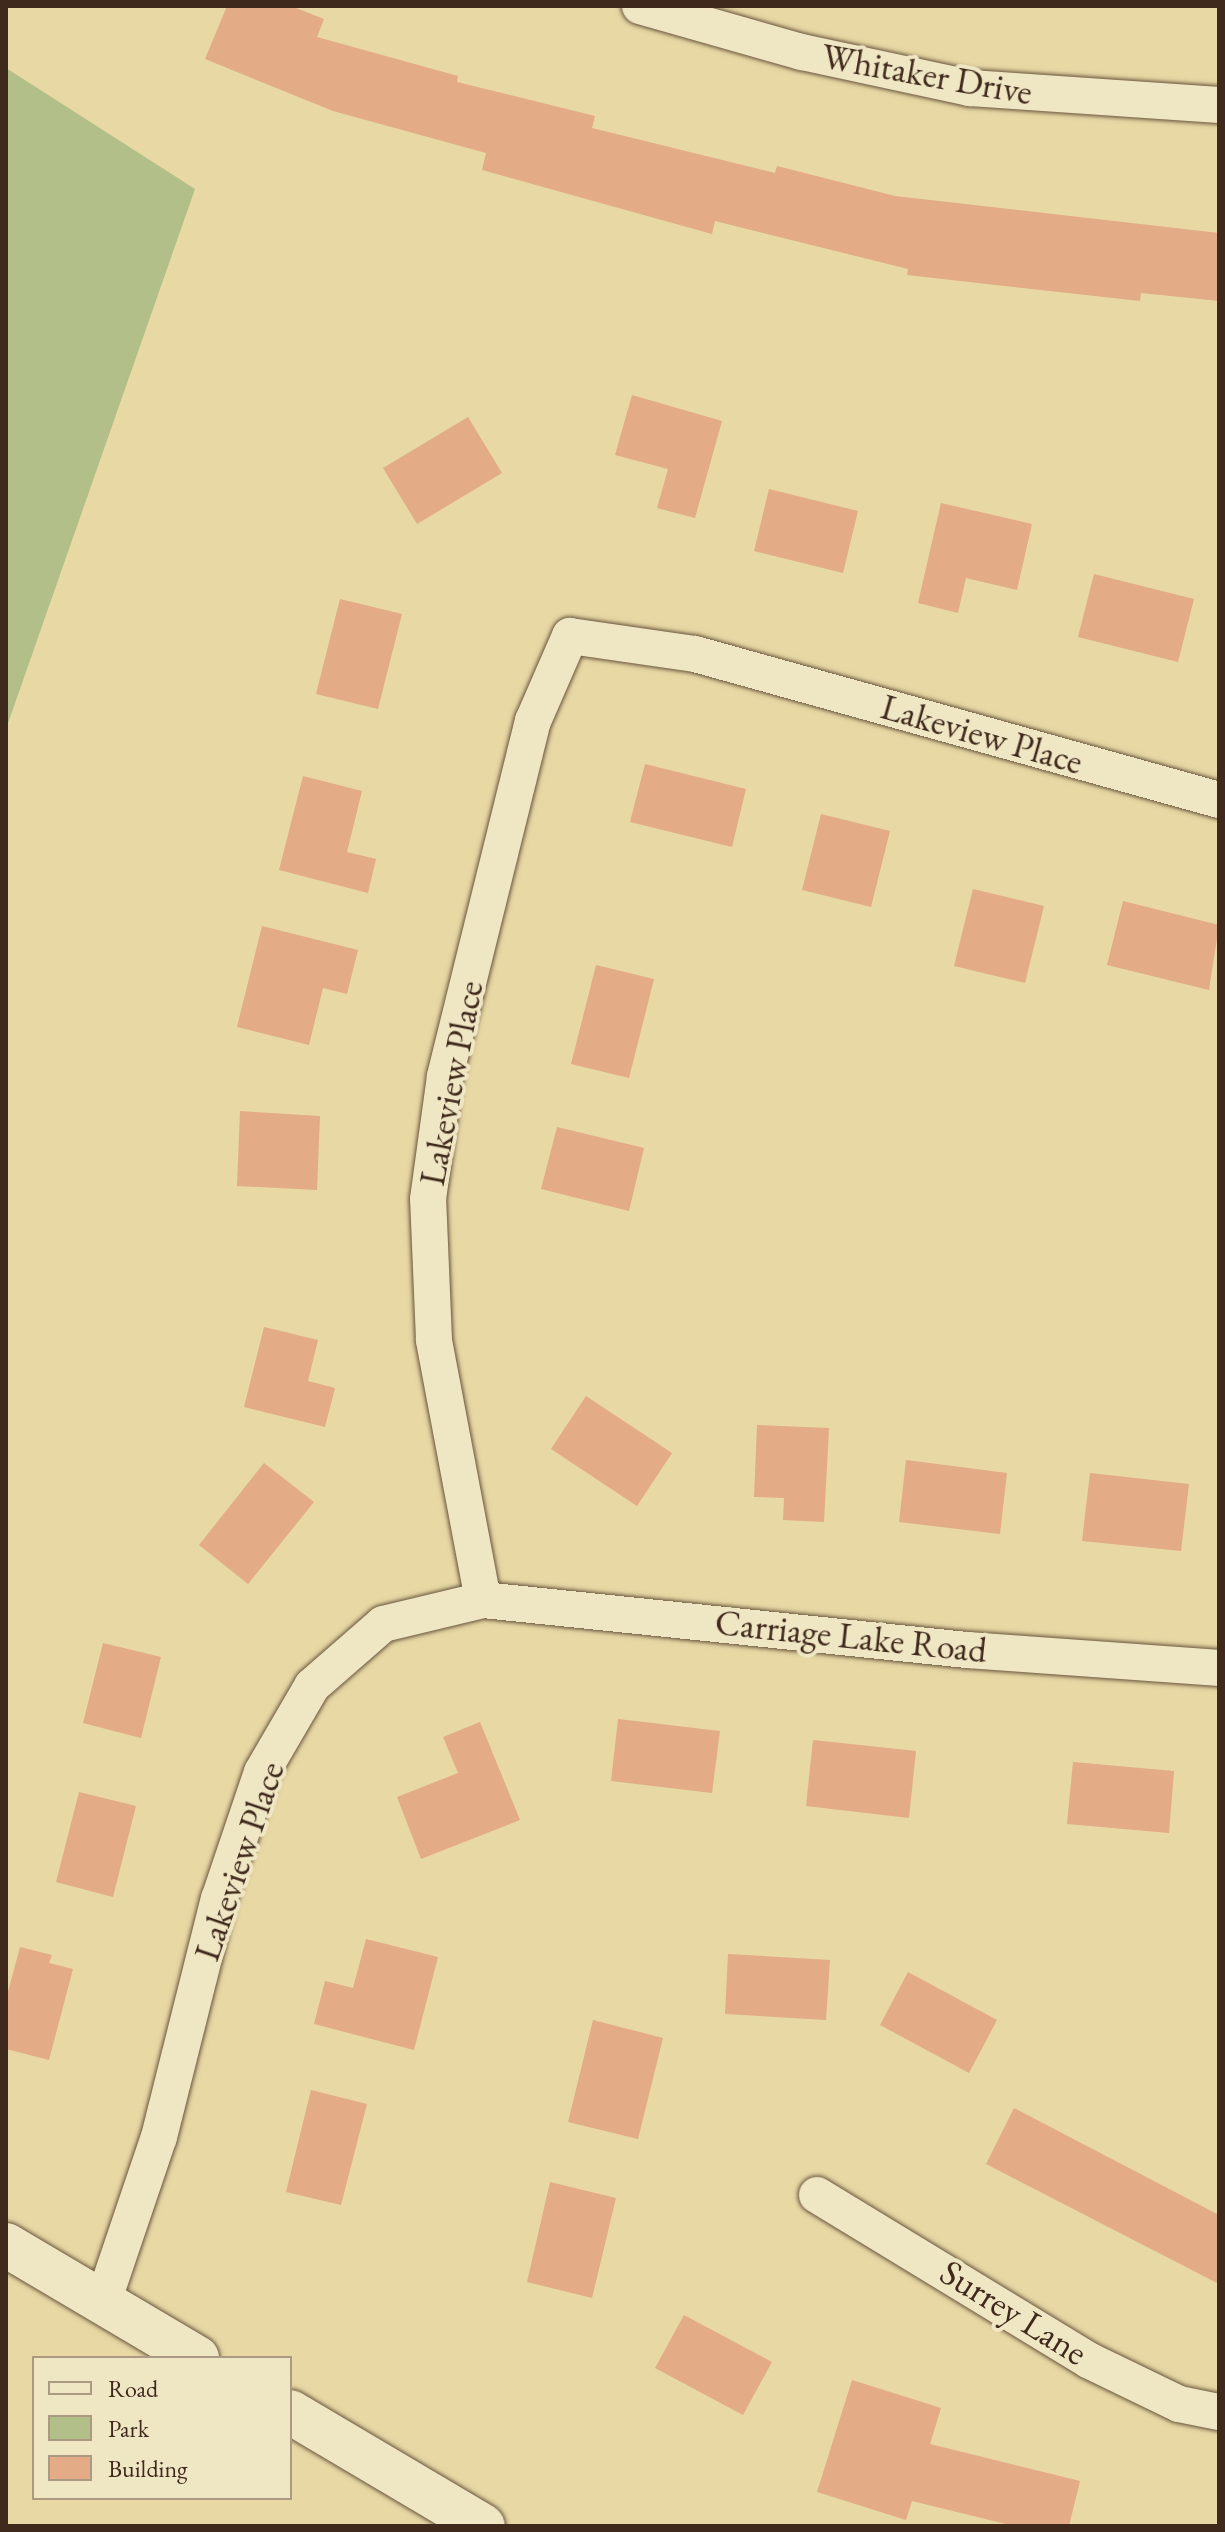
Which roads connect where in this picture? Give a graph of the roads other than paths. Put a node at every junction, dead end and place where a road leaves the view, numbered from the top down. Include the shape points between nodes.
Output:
1 (640, 6) edge
2 (1219, 105) edge
3 (1219, 800) edge
4 (483, 1600) junction
5 (1219, 1668) edge
6 (817, 2195) dead end
7 (6, 2245) edge
8 (103, 2302) junction
9 (194, 2356) edge
10 (1219, 2412) edge
11 (292, 2413) edge
12 (483, 2526) edge

1 - 2 street, Whitaker Drive via 802,52 970,88
3 - 4 street, Lakeview Place via 695,654 570,636 526,752 445,1076 428,1199 434,1340
4 - 5 street, Carriage Lake Road via 968,1650
4 - 8 street, Lakeview Place via 383,1624 312,1686 262,1772 219,1899 159,2137
6 - 10 street, Surrey Lane via 1088,2360 1179,2404
7 - 8 street
8 - 9 street
11 - 12 street

